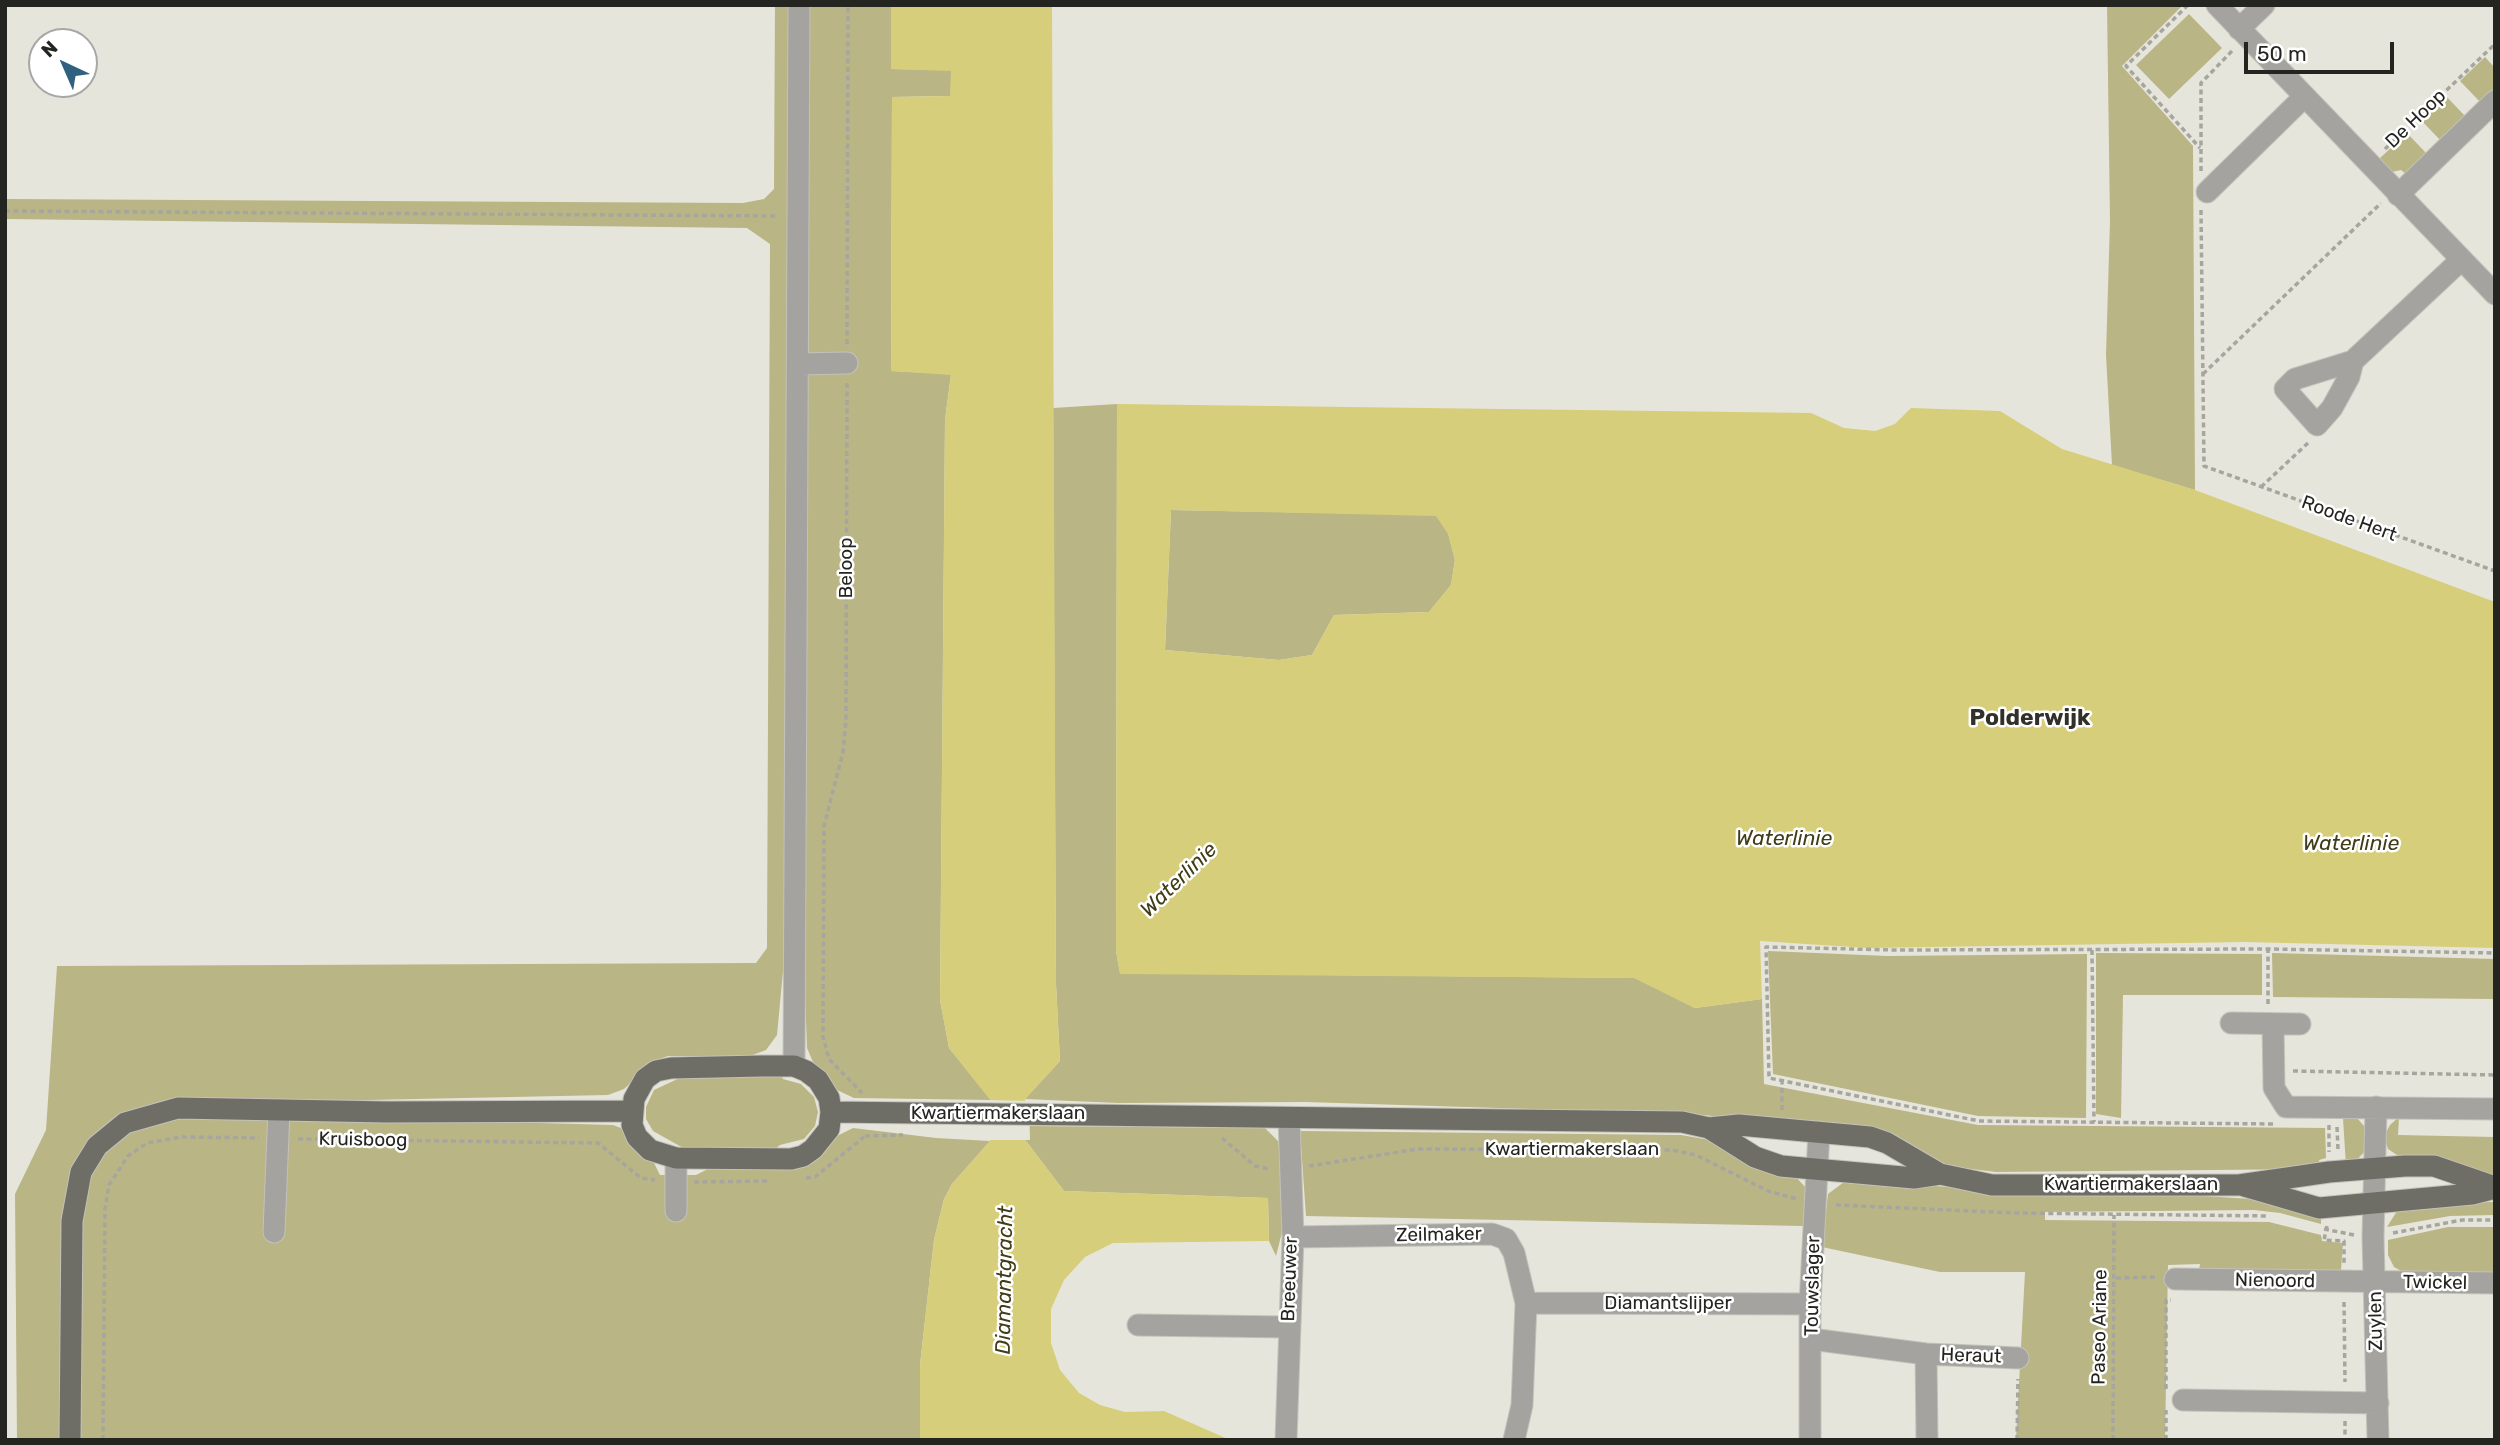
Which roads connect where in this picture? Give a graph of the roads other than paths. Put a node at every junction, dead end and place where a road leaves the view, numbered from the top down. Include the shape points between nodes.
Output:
1 (799, 5) edge
2 (2217, 5) edge
3 (2264, 5) edge
4 (2242, 32) junction
5 (2304, 98) junction
6 (2495, 102) edge
7 (2396, 193) junction
8 (2203, 194) road end
9 (2462, 260) junction
10 (2495, 295) edge
11 (2353, 361) junction
12 (848, 363) road end
13 (799, 364) junction
14 (2231, 1023) dead end
15 (2270, 1024) junction
16 (2300, 1024) dead end
17 (794, 1066) junction
18 (2376, 1107) junction
19 (2495, 1109) edge
20 (279, 1110) junction
21 (632, 1111) junction
22 (831, 1112) junction
23 (1289, 1118) junction
24 (1709, 1128) junction
25 (1819, 1132) junction
26 (676, 1158) junction
27 (2375, 1168) junction
28 (1817, 1170) junction
29 (1940, 1174) junction
30 (2239, 1185) junction
31 (2495, 1187) edge
32 (2374, 1202) junction
33 (676, 1211) dead end
34 (274, 1232) dead end
35 (1293, 1237) junction
36 (2375, 1282) junction
37 (2495, 1283) edge
38 (2176, 1290) road end
39 (1526, 1303) junction
40 (1810, 1304) junction
41 (1138, 1325) dead end
42 (1288, 1327) junction
43 (1811, 1339) junction
44 (1926, 1354) junction
45 (2018, 1358) road end
46 (2183, 1400) dead end
47 (2378, 1403) junction
48 (70, 1440) edge
49 (1286, 1440) edge
50 (1514, 1440) edge
51 (1810, 1440) edge
52 (1927, 1440) edge
53 (2378, 1440) edge

1 - 13 street
2 - 4 street
3 - 4 street
4 - 5 street
5 - 7 street
5 - 8 street
6 - 7 street
7 - 9 street
9 - 10 street
9 - 11 street
11 - 11 street via 2332,408 2317,425 2285,389 2295,379
12 - 13 street
13 - 17 street
14 - 15 street
15 - 16 street
15 - 18 street via 2274,1087 2286,1107
17 - 21 main road via 656,1071 639,1087
17 - 22 main road via 818,1080
18 - 19 street
18 - 27 street
20 - 21 main road, Kruisboog
20 - 34 street
20 - 48 main road, Kruisboog via 178,1108 125,1123 92,1154 81,1172 72,1221
21 - 26 main road via 632,1125 643,1143
22 - 23 main road, Kwartiermakerslaan
22 - 26 main road via 823,1139 803,1156
23 - 24 main road, Kwartiermakerslaan via 1682,1122
23 - 35 street, Breeuwer
24 - 25 main road, Kwartiermakerslaan via 1739,1125
24 - 28 main road, Kwartiermakerslaan via 1755,1157
25 - 28 street, Touwslager
25 - 29 main road, Kwartiermakerslaan via 1870,1137
26 - 33 street
27 - 30 main road, Kwartiermakerslaan
27 - 31 main road, Kwartiermakerslaan via 2434,1167
27 - 32 street
28 - 29 main road, Kwartiermakerslaan via 1914,1178
28 - 40 street, Touwslager
29 - 30 main road, Kwartiermakerslaan via 1992,1185
30 - 32 main road, Kwartiermakerslaan via 2319,1208
31 - 32 main road, Kwartiermakerslaan via 2472,1194
32 - 36 street, Zuylen
35 - 39 street, Zeilmaker via 1492,1234 1506,1239 1514,1253
35 - 42 street, Breeuwer
36 - 37 street, Twickel
36 - 38 street, Nienoord via 2344,1291
36 - 47 street, Zuylen
39 - 40 street, Diamantslijper
39 - 50 street, Zeilmaker via 1522,1405
40 - 43 street, Touwslager
41 - 42 street
42 - 49 street, Breeuwer
43 - 44 street, Heraut
43 - 51 street, Touwslager
44 - 45 street, Heraut
44 - 52 street, Heraut
46 - 47 street
47 - 53 street, Zuylen

